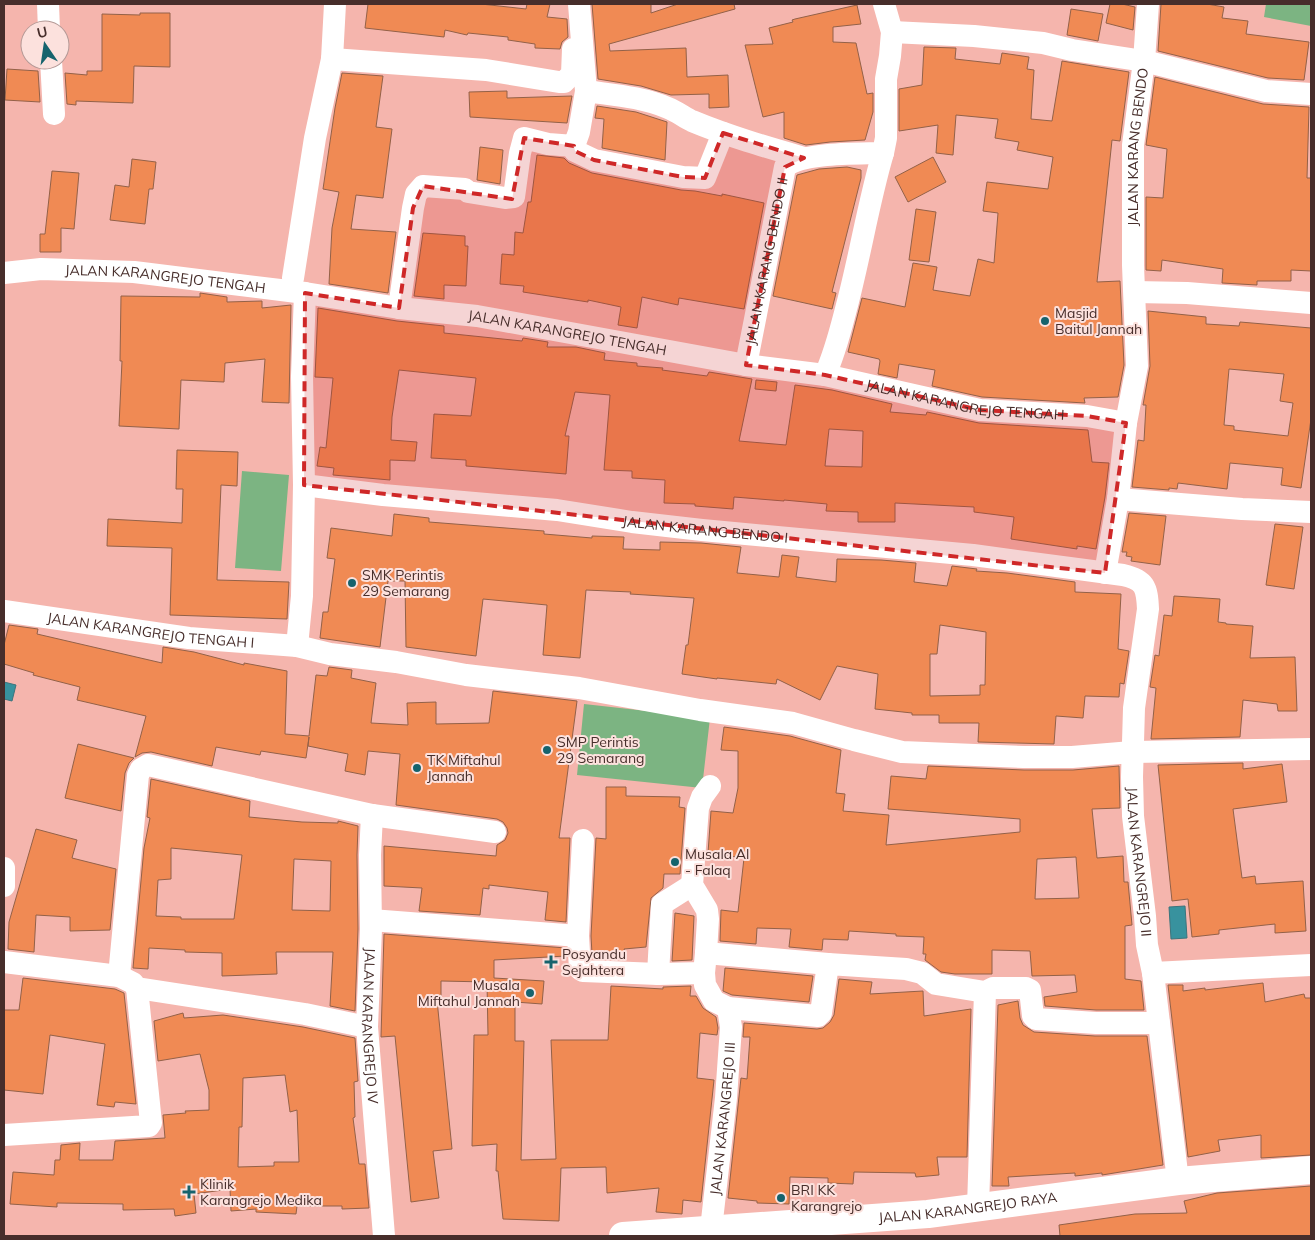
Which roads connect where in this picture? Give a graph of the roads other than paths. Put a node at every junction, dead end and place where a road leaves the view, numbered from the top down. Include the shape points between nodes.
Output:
1 (48, 4) edge
2 (335, 4) edge
3 (566, 4) edge
4 (579, 4) edge
5 (884, 4) edge
6 (1148, 4) edge
7 (49, 20) edge
8 (892, 32) junction
9 (332, 59) junction
10 (1144, 61) junction
11 (52, 70) edge
12 (586, 91) junction
13 (1311, 94) edge
14 (54, 114) dead end
15 (723, 133) junction
16 (574, 146) junction
17 (883, 153) junction
18 (804, 158) junction
19 (4, 273) edge
20 (299, 286) junction
21 (1135, 292) junction
22 (1311, 303) edge
23 (399, 308) junction
24 (746, 365) junction
25 (825, 374) junction
26 (1126, 423) junction
27 (304, 485) junction
28 (1118, 499) junction
29 (1311, 512) edge
30 (1105, 573) junction
31 (4, 611) edge
32 (297, 646) junction
33 (1311, 749) edge
34 (1132, 752) junction
35 (710, 786) dead end
36 (372, 815) junction
37 (495, 832) dead end
38 (583, 840) dead end
39 (4, 868) edge
40 (692, 885) junction
41 (4, 886) edge
42 (370, 920) junction
43 (578, 936) junction
44 (4, 962) edge
45 (705, 963) junction
46 (828, 964) junction
47 (1311, 965) edge
48 (1153, 973) junction
49 (658, 974) junction
50 (119, 976) junction
51 (137, 988) junction
52 (985, 992) junction
53 (728, 1008) junction
54 (1159, 1023) junction
55 (367, 1026) junction
56 (4, 1135) edge
57 (1311, 1170) edge
58 (1178, 1181) junction
59 (978, 1207) junction
60 (711, 1229) junction
61 (782, 1230) edge
62 (384, 1236) edge
63 (623, 1236) edge

1 - 7 street
2 - 9 street
3 - 9 street via 573,50 572,74 564,82 486,70
4 - 12 street
5 - 8 street
6 - 10 street, JALAN KARANG BENDO
8 - 10 street via 1043,43
8 - 17 street
9 - 20 street via 315,138
10 - 13 street via 1266,91
10 - 21 street, JALAN KARANG BENDO via 1133,145
11 - 14 street
12 - 15 street via 639,99 669,108
12 - 16 street
15 - 16 street via 705,178 683,177 594,160 575,151
15 - 18 street
16 - 23 street via 524,138 514,197 423,186 416,194 413,208
17 - 18 street, JALAN KARANG BENDO II
17 - 25 street via 861,253 834,355
18 - 24 street, JALAN KARANG BENDO II via 785,167
19 - 20 street, JALAN KARANGREJO TENGAH via 41,269 134,272
20 - 23 street, JALAN KARANGREJO TENGAH
20 - 27 street
21 - 22 street via 1186,292
21 - 26 street, JALAN KARANG BENDO via 1137,366
23 - 24 street, JALAN KARANGREJO TENGAH via 478,316
24 - 25 street, JALAN KARANGREJO TENGAH
25 - 26 street, JALAN KARANGREJO TENGAH via 980,410 1088,416
26 - 28 street, JALAN KARANG BENDO
27 - 30 street, JALAN KARANG BENDO I via 557,510 702,530 973,555
27 - 32 street via 302,596
28 - 29 street
28 - 30 street, JALAN KARANG BENDO
30 - 34 street, JALAN KARANGREJO II via 1135,578 1147,593
31 - 32 street, JALAN KARANGREJO TENGAH I via 189,638
32 - 34 street, JALAN KARANGREJO TENGAH I via 330,654 579,688 793,723 902,752 1024,757
33 - 34 street, JALAN KARANGREJO TENGAH I
34 - 48 street, JALAN KARANGREJO II via 1133,816
35 - 40 street via 698,808
36 - 37 street
36 - 42 street, JALAN KARANGREJO IV
36 - 50 street via 145,766 138,775
38 - 43 street
39 - 41 street
40 - 45 street via 708,919
40 - 49 street via 662,904
42 - 43 street
42 - 55 street, JALAN KARANGREJO IV
43 - 49 street via 582,971
44 - 50 street
45 - 46 street
45 - 49 street
45 - 53 street via 705,985 714,1001
46 - 52 street via 906,969 922,973 936,984
46 - 53 street via 818,1016
47 - 48 street
48 - 54 street, JALAN KARANGREJO II
50 - 51 street
51 - 55 street
51 - 56 street via 149,1126
52 - 54 street via 993,988 1028,989 1036,1019
52 - 59 street
53 - 60 street, JALAN KARANGREJO III via 731,1027 727,1089
54 - 58 street, JALAN KARANGREJO II
55 - 62 street, JALAN KARANGREJO IV
57 - 58 main road, JALAN KARANGREJO RAYA
58 - 59 main road, JALAN KARANGREJO RAYA
59 - 61 main road, JALAN KARANGREJO RAYA
60 - 61 main road, JALAN KARANGREJO RAYA
60 - 63 main road, JALAN KARANGREJO RAYA

